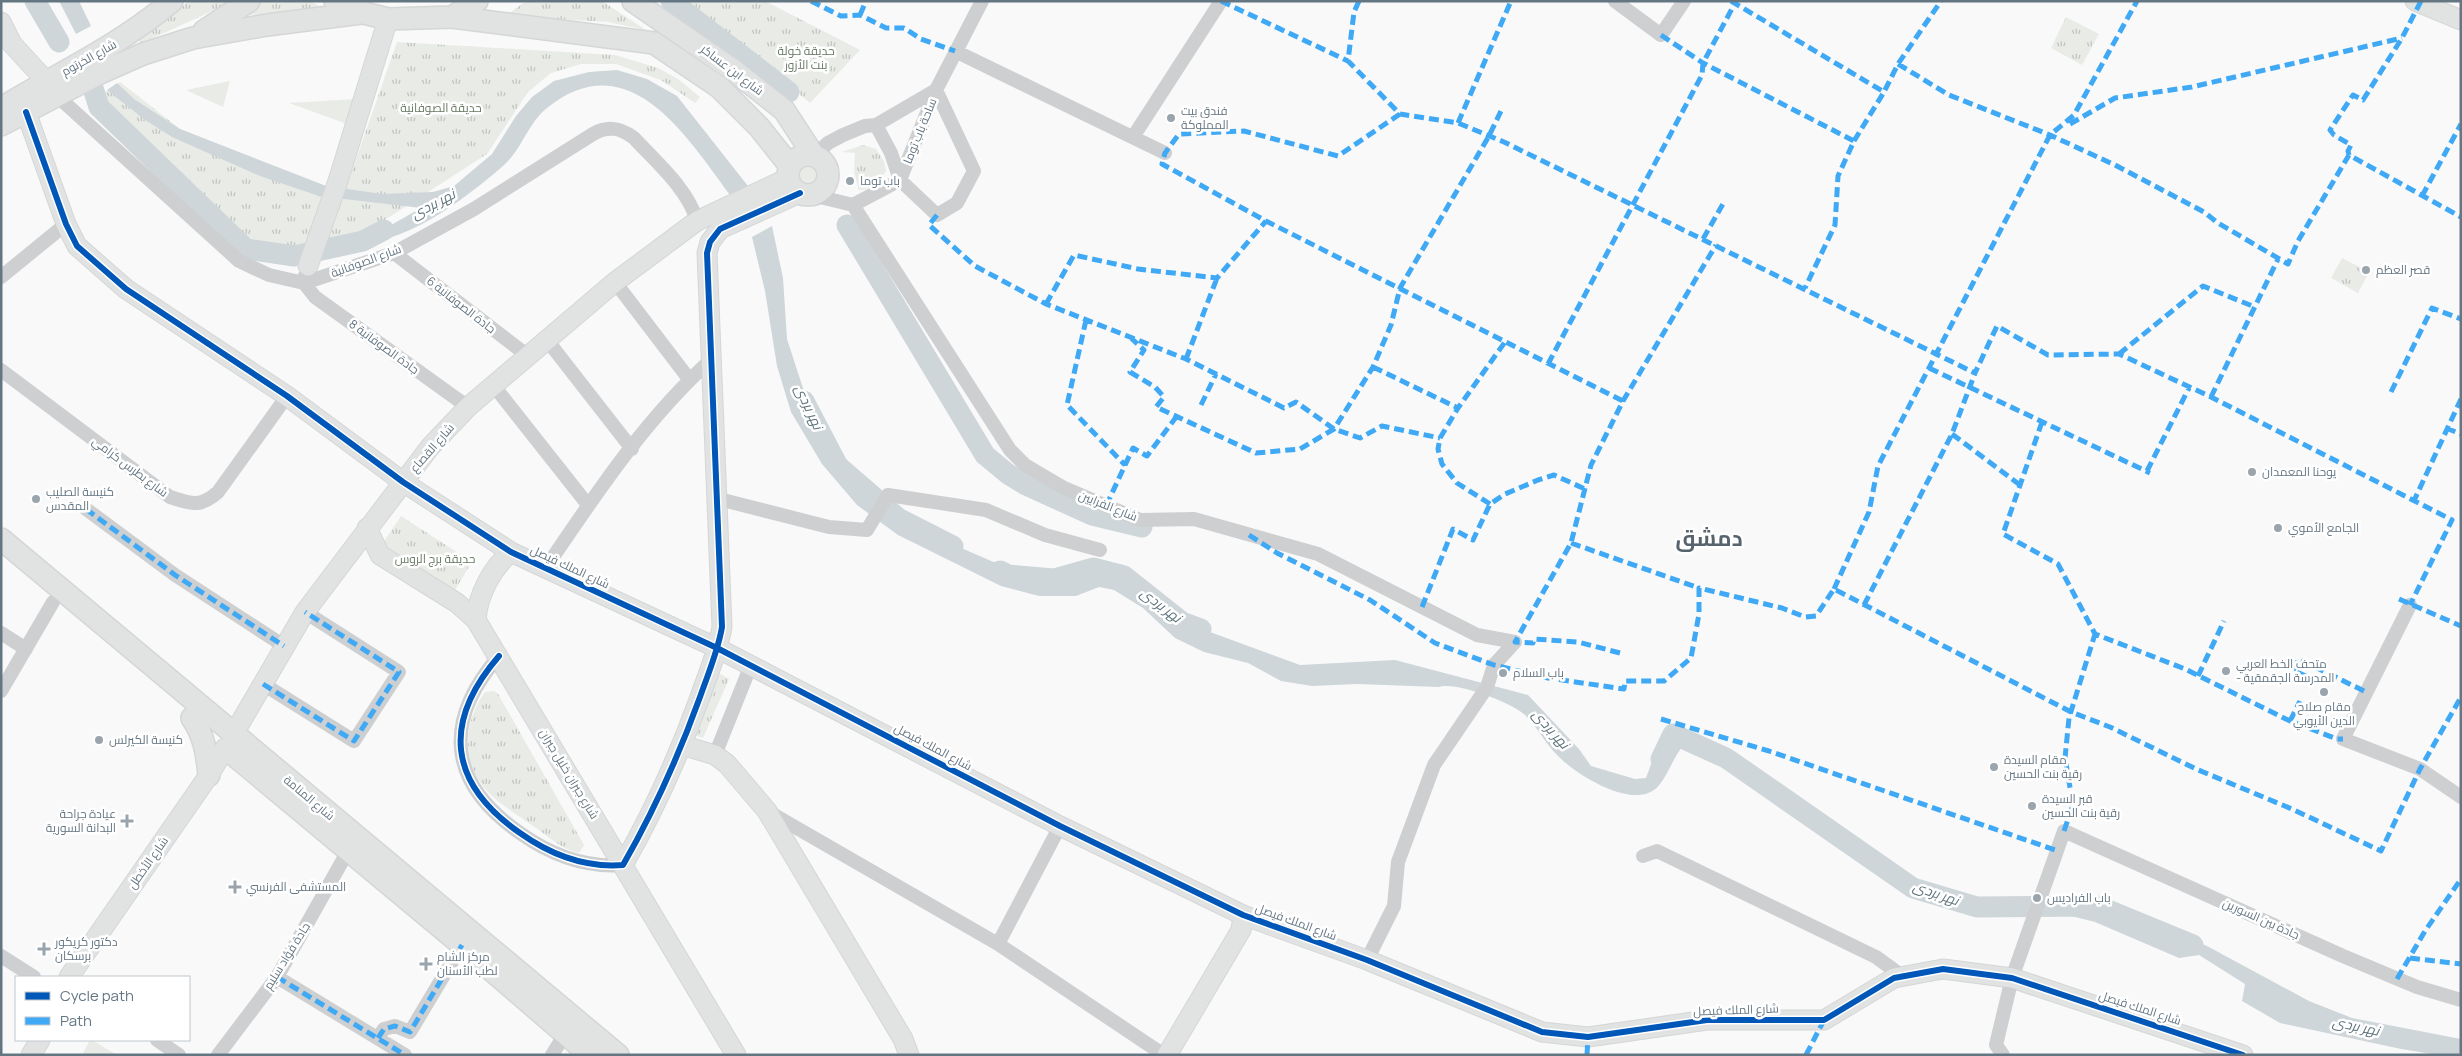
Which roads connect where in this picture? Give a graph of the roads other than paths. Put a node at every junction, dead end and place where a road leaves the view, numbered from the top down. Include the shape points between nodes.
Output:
1 (172, 1) edge
2 (249, 1) edge
3 (336, 1) edge
4 (477, 1) edge
5 (633, 1) edge
6 (982, 1) edge
7 (1221, 1) edge
8 (1615, 1) edge
9 (1684, 1) edge
10 (2415, 1) edge
11 (364, 13) junction
12 (452, 17) junction
13 (388, 19) junction
14 (2461, 20) edge
15 (1, 22) edge
16 (193, 38) junction
17 (7, 47) edge
18 (955, 50) junction
19 (52, 88) junction
20 (936, 90) junction
21 (1, 108) edge
22 (26, 112) junction
23 (1, 125) edge
24 (876, 125) junction
25 (1134, 137) junction
26 (1165, 153) dead end
27 (814, 156) junction
28 (900, 180) junction
29 (798, 183) junction
30 (853, 205) junction
31 (697, 221) junction
32 (66, 224) junction
33 (394, 253) junction
34 (707, 253) junction
35 (306, 275) junction
36 (1, 277) edge
37 (615, 282) junction
38 (547, 340) junction
39 (528, 356) junction
40 (712, 358) junction
41 (1, 370) edge
42 (689, 379) junction
43 (494, 386) junction
44 (288, 396) junction
45 (468, 407) junction
46 (632, 449) junction
47 (403, 482) junction
48 (718, 499) junction
49 (588, 505) junction
50 (86, 509) dead end
51 (367, 528) junction
52 (1, 539) edge
53 (1100, 550) dead end
54 (511, 552) junction
55 (1, 559) edge
56 (545, 569) junction
57 (53, 602) junction
58 (2410, 605) dead end
59 (305, 612) junction
60 (476, 620) junction
61 (1, 633) edge
62 (284, 646) junction
63 (718, 648) junction
64 (26, 649) junction
65 (499, 656) junction
66 (751, 665) junction
67 (263, 684) junction
68 (1, 691) edge
69 (192, 718) junction
70 (229, 741) junction
71 (682, 745) junction
72 (715, 754) junction
73 (209, 775) junction
74 (2461, 798) edge
75 (767, 811) junction
76 (647, 825) junction
77 (1060, 826) junction
78 (610, 842) junction
79 (348, 851) junction
80 (1643, 856) dead end
81 (623, 865) junction
82 (1243, 915) junction
83 (998, 944) junction
84 (462, 945) junction
85 (1, 956) edge
86 (1367, 960) junction
87 (32, 976) edge
88 (70, 976) edge
89 (1902, 976) junction
90 (278, 977) junction
91 (2012, 978) junction
92 (2461, 1000) edge
93 (565, 1034) junction
94 (378, 1038) junction
95 (39, 1041) edge
96 (158, 1041) edge
97 (906, 1047) edge
98 (1997, 1052) edge
99 (178, 1054) edge
100 (31, 1055) edge
101 (218, 1055) edge
102 (405, 1055) edge
103 (552, 1055) edge
104 (590, 1055) edge
105 (618, 1055) edge
106 (736, 1055) edge
107 (919, 1055) edge
108 (1166, 1055) edge
109 (2244, 1055) edge

1 - 19 main road, شارع الخرتوم via 148,22
2 - 16 main road
3 - 11 main road
4 - 12 main road
5 - 27 main road, شارع ابن عساكر via 726,64 784,110
6 - 18 street
7 - 25 street
8 - 9 street via 1661,35
10 - 14 street
11 - 13 main road
11 - 16 main road
12 - 13 main road
12 - 29 main road via 654,43 719,87 759,127
13 - 35 street
15 - 17 street
16 - 19 main road
17 - 19 street
18 - 20 street
18 - 25 street
19 - 21 main road, شارع الخرتوم
19 - 22 main road
19 - 35 street via 240,261 269,275
20 - 24 street, ساحة باب توما
20 - 28 street, ساحة باب توما
20 - 28 street via 974,171 957,203 936,215
22 - 23 main road
22 - 32 street, شارع الملك فيصل
24 - 27 street, ساحة باب توما via 843,135
24 - 28 street, ساحة باب توما via 888,146
25 - 26 street
27 - 29 main road, ساحة باب توما via 803,155
27 - 29 main road via 825,163 829,176 824,188
28 - 30 street, ساحة باب توما
29 - 30 street
29 - 31 street, شارع القصاع
29 - 34 street via 720,229 710,242
30 - 86 street, شارع الفرايين via 1010,450 1025,465 1064,488 1140,520 1194,519 1318,554 1477,635 1515,642 1494,665 1486,687 1434,766 1398,862 1394,906
31 - 33 street, شارع الصوفانية via 682,192 641,146 626,132 613,128 599,130 474,209
31 - 34 street via 700,243
31 - 37 street, شارع القصاع
32 - 36 street
32 - 44 street, شارع الملك فيصل via 77,246 126,289
33 - 35 street, شارع الصوفانية
33 - 39 street, جادة الصوفانية 6
34 - 40 street
35 - 45 street, جادة الصوفانية 8 via 315,297
37 - 38 street, شارع القصاع
37 - 42 street
38 - 39 street, شارع القصاع
38 - 46 street
39 - 43 street, شارع القصاع
40 - 42 street
40 - 48 street
41 - 44 street, شارع بطرس كرامي via 170,497 190,504 206,502 218,492
42 - 46 street
43 - 45 street, شارع القصاع
43 - 49 street
44 - 47 street, شارع الملك فيصل
45 - 47 street, شارع القصاع via 430,447
46 - 49 street
47 - 51 street, شارع القصاع
47 - 54 street, شارع الملك فيصل
48 - 53 street via 829,527 867,530 888,495 986,510 1045,535
48 - 63 street via 723,616
49 - 56 street
50 - 62 street via 175,574
51 - 59 street, شارع القصاع
51 - 60 street, شارع جبران خليل جبران via 380,555 457,603
52 - 70 main road, شارع المنامة
54 - 56 street, شارع الملك فيصل
54 - 60 street via 497,565 481,595
55 - 57 main road, شارع المنامة
56 - 63 street, شارع الملك فيصل
57 - 64 street
57 - 69 main road, شارع المنامة
58 - 74 street via 2343,739 2420,769
59 - 62 street, شارع القصاع
59 - 67 street via 399,672 354,741
60 - 65 street, شارع جبران خليل جبران
61 - 64 street
62 - 67 street, شارع القصاع
63 - 66 street, شارع الملك فيصل
63 - 71 street
64 - 68 street
65 - 78 street, شارع جبران خليل جبران
65 - 81 street via 476,688 462,724 462,757 473,788 506,823 550,851 592,865
66 - 72 street
66 - 77 street, شارع الملك فيصل
67 - 70 street, شارع القصاع
69 - 70 main road, شارع المنامة
69 - 73 main road via 204,743
70 - 73 street, شارع الأخطل
70 - 79 main road, شارع المنامة
70 - 105 main road, شارع المنامة
71 - 72 street
71 - 76 street
72 - 75 street via 738,774
73 - 88 street, شارع الأخطل
75 - 83 street
75 - 97 street
76 - 78 street via 631,839
76 - 81 street
77 - 82 street, شارع الملك فيصل
77 - 83 street
78 - 81 street, شارع جبران خليل جبران
79 - 84 main road, شارع المنامة
79 - 90 street, جادة فؤاد سليم
80 - 89 street via 1657,851 1876,956
81 - 106 street, شارع جبران خليل جبران
82 - 86 street, شارع الملك فيصل
82 - 108 street via 1241,930
83 - 108 street
84 - 93 main road, شارع المنامة
84 - 94 street via 410,1032 394,1026 384,1029
85 - 87 street
86 - 89 street, شارع الملك فيصل via 1542,1032 1588,1037 1707,1020 1824,1020
89 - 91 street, شارع الملك فيصل via 1943,969
90 - 94 street
90 - 101 street, جادة فؤاد سليم
91 - 92 street, جادة بين السورين via 2064,831 2343,956 2417,987
91 - 98 street
91 - 109 street, شارع الملك فيصل
93 - 103 street
93 - 104 main road, شارع المنامة
94 - 102 street
95 - 100 street
96 - 99 street
97 - 107 street

